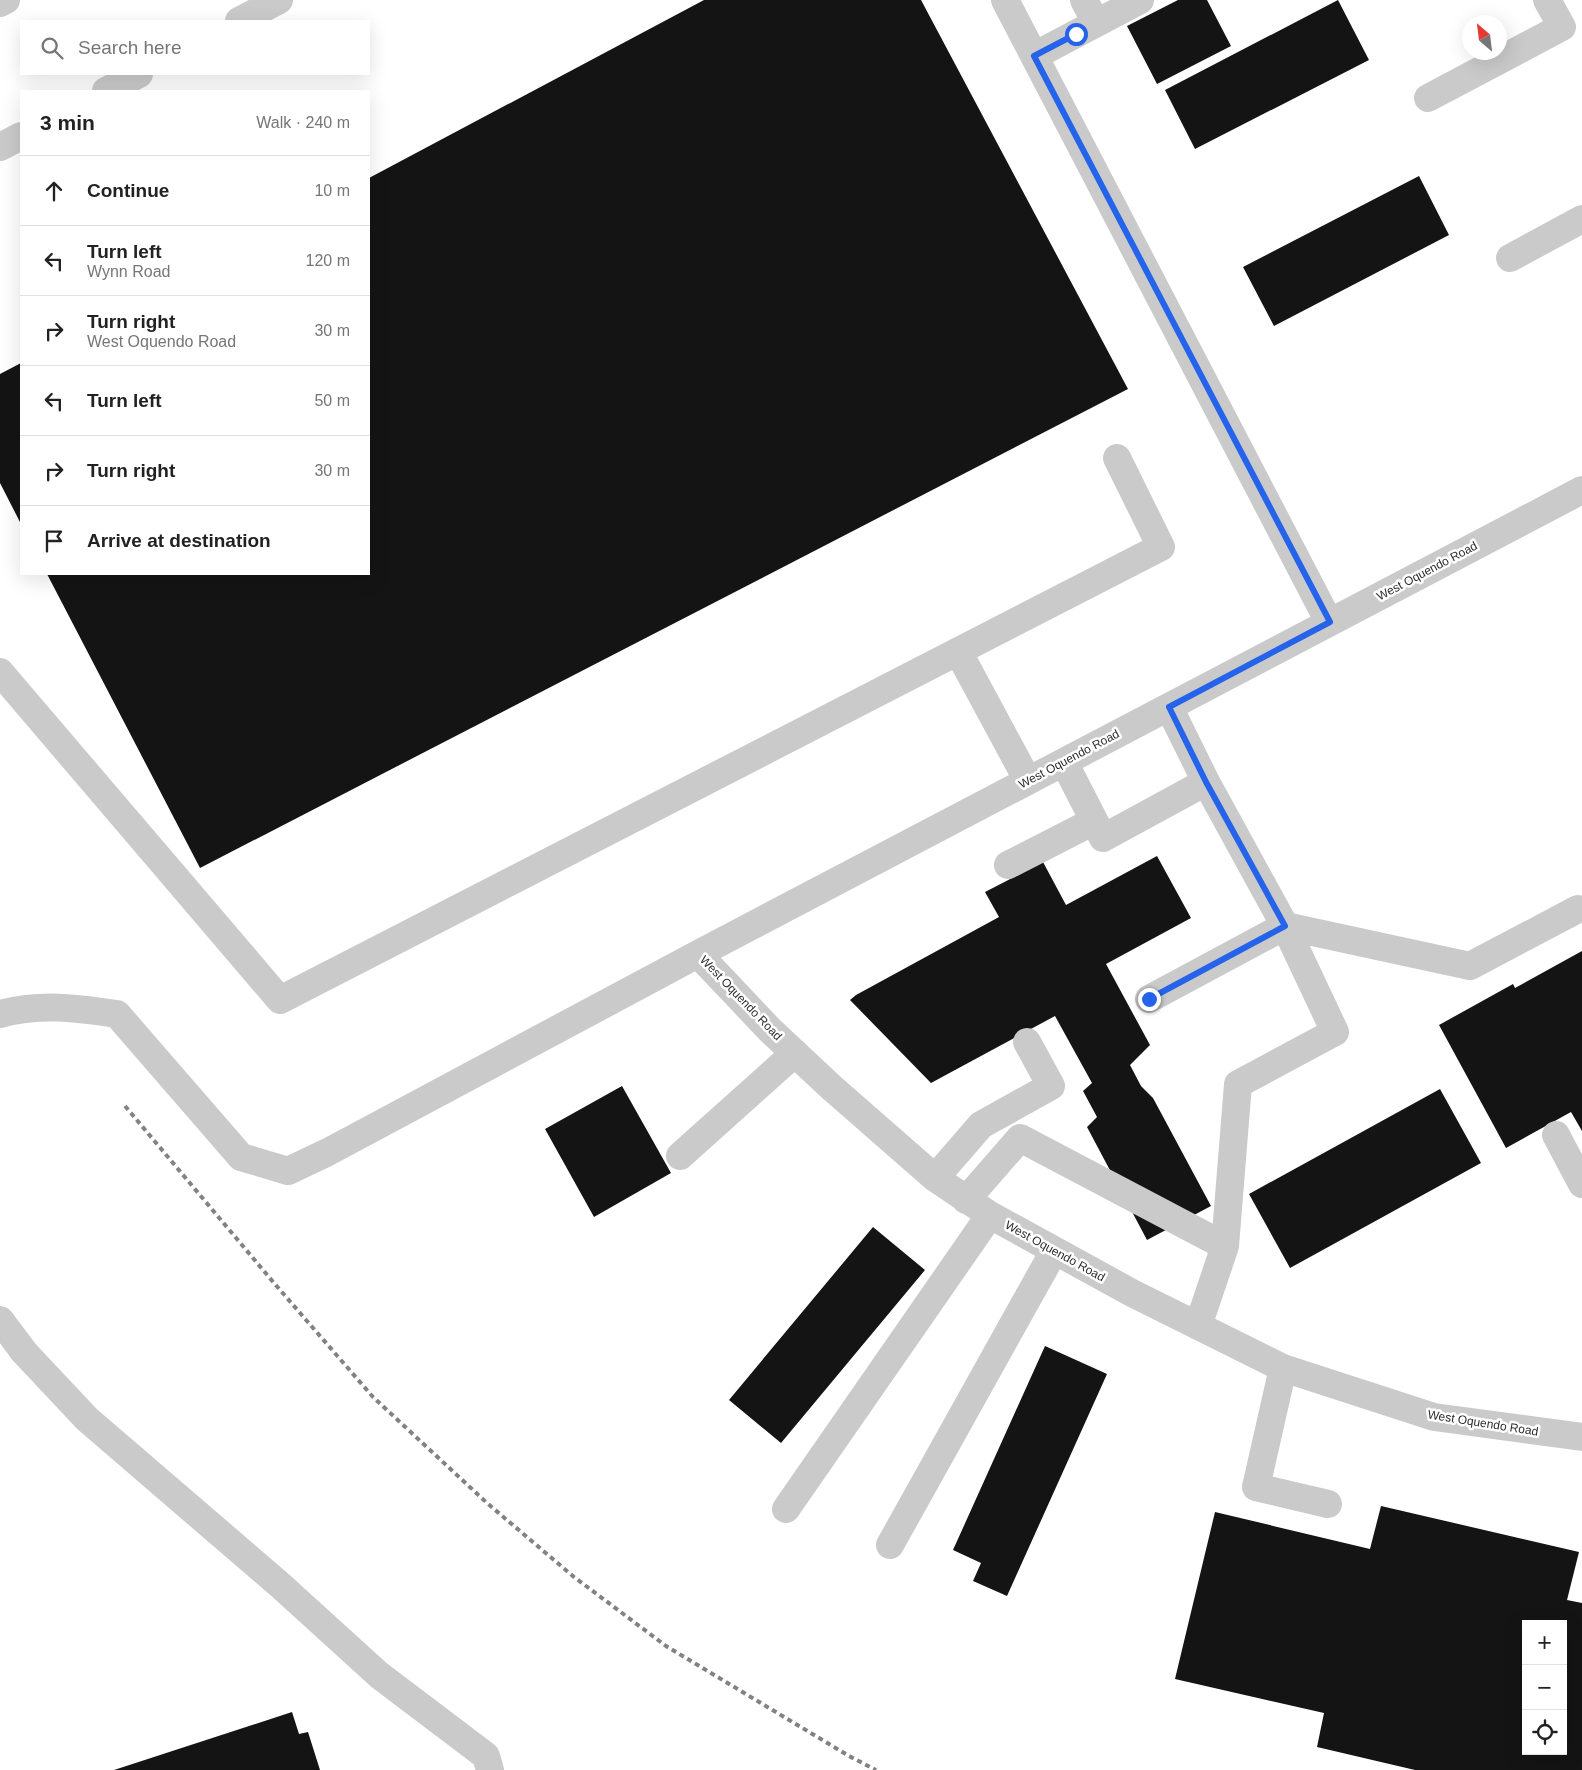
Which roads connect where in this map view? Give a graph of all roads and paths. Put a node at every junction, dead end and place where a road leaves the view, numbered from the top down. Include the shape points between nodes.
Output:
1 (6, 0) edge
2 (279, 0) edge
3 (1005, 0) edge
4 (1140, 0) edge
5 (1547, 0) edge
6 (0, 3) edge
7 (1090, 12) edge
8 (241, 20) edge
9 (1034, 56) junction
10 (137, 75) edge
11 (108, 90) edge
12 (1428, 98) dead end
13 (20, 137) edge
14 (0, 147) edge
15 (1582, 219) edge
16 (1510, 258) dead end
17 (1117, 458) dead end
18 (1582, 490) edge
19 (1330, 622) junction
20 (959, 653) junction
21 (0, 672) edge
22 (1169, 707) junction
23 (1064, 762) junction
24 (1028, 781) junction
25 (1206, 782) junction
26 (1094, 821) junction
27 (1008, 865) dead end
28 (1578, 910) dead end
29 (1285, 926) junction
30 (698, 954) junction
31 (1149, 999) dead end
32 (0, 1014) edge
33 (1027, 1042) dead end
34 (795, 1053) junction
35 (1556, 1135) dead end
36 (680, 1156) dead end
37 (935, 1178) junction
38 (1582, 1184) edge
39 (966, 1200) junction
40 (990, 1215) junction
41 (1225, 1246) junction
42 (1054, 1250) junction
43 (0, 1320) edge
44 (1198, 1326) junction
45 (1283, 1368) junction
46 (1582, 1438) edge
47 (1328, 1504) dead end
48 (786, 1509) dead end
49 (890, 1545) dead end
50 (490, 1770) edge

1 - 6 street
2 - 8 street
3 - 9 street
4 - 7 street
5 - 12 street via 1562,27
7 - 9 street
9 - 19 street
10 - 11 street
13 - 14 street
15 - 16 street
17 - 20 street via 1161,548
18 - 19 street, West Oquendo Road
19 - 22 street, West Oquendo Road
20 - 21 street via 280,1000
20 - 24 street
22 - 23 street, West Oquendo Road
22 - 25 street
23 - 24 street, West Oquendo Road
23 - 26 street
24 - 30 street, West Oquendo Road
25 - 26 street via 1103,838
25 - 29 street
26 - 27 street
28 - 29 street via 1470,966
29 - 31 street
29 - 41 street via 1335,1032 1238,1084
30 - 32 street via 288,1170 241,1157 117,1014 65,1006 24,1007
30 - 34 street, West Oquendo Road
33 - 37 street via 1051,1086 981,1125
34 - 36 street
34 - 37 street, West Oquendo Road
35 - 38 street
37 - 39 street, West Oquendo Road
39 - 40 street, West Oquendo Road
39 - 41 street via 1020,1138
40 - 42 street, West Oquendo Road
40 - 48 street
41 - 44 street
42 - 44 street, West Oquendo Road
42 - 49 street
43 - 50 street via 24,1352 87,1419 379,1675 486,1756
44 - 45 street, West Oquendo Road
45 - 46 street, West Oquendo Road via 1434,1417
45 - 47 street via 1256,1487

